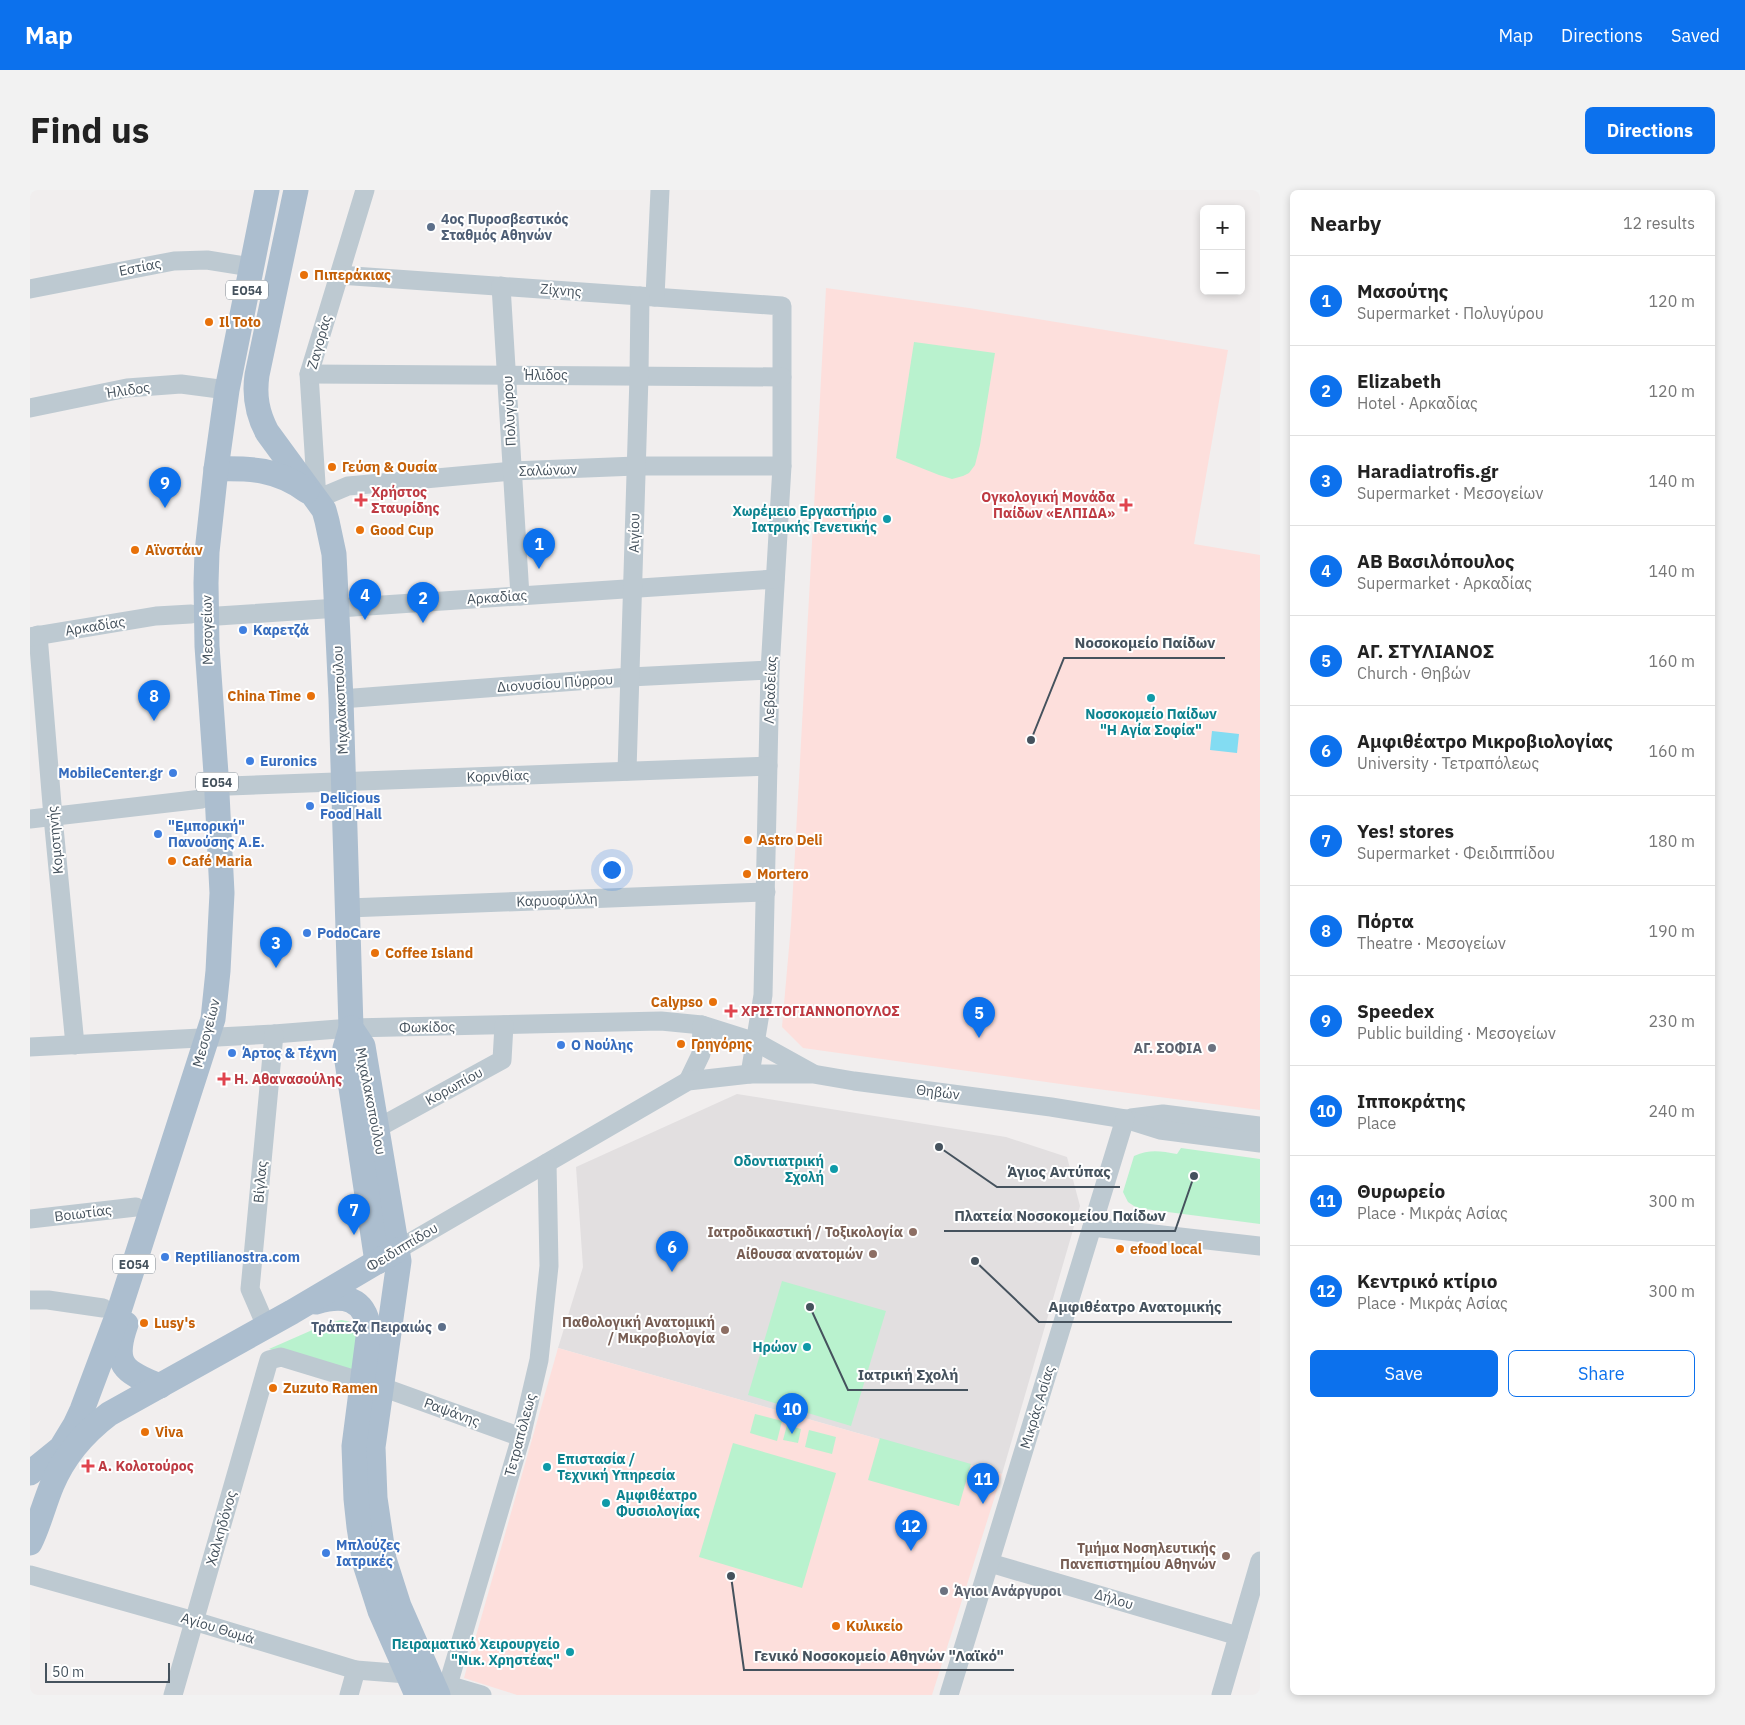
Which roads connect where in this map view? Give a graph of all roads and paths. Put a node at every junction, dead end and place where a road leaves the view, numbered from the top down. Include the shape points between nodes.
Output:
1 (267, 190) edge
2 (296, 190) edge
3 (365, 190) edge
4 (660, 190) edge
5 (251, 267) junction
6 (339, 275) junction
7 (501, 286) junction
8 (30, 289) edge
9 (648, 296) junction
10 (782, 306) joint
11 (309, 374) junction
12 (507, 375) junction
13 (639, 376) junction
14 (782, 377) junction
15 (227, 390) junction
16 (30, 408) edge
17 (636, 466) junction
18 (782, 466) junction
19 (216, 469) junction
20 (512, 471) junction
21 (317, 499) junction
22 (210, 526) junction
23 (775, 579) junction
24 (633, 588) junction
25 (520, 596) junction
26 (336, 608) junction
27 (191, 614) junction
28 (218, 616) junction
29 (34, 636) edge
30 (770, 670) junction
31 (630, 677) junction
32 (341, 699) junction
33 (768, 766) junction
34 (627, 771) junction
35 (344, 781) junction
36 (229, 786) junction
37 (202, 799) junction
38 (53, 817) junction
39 (30, 819) edge
40 (766, 892) junction
41 (348, 908) junction
42 (504, 1025) junction
43 (702, 1025) junction
44 (351, 1028) junction
45 (274, 1034) junction
46 (206, 1038) junction
47 (756, 1042) junction
48 (75, 1045) junction
49 (30, 1047) edge
50 (750, 1074) junction
51 (814, 1074) junction
52 (688, 1082) junction
53 (1125, 1119) junction
54 (1260, 1126) edge
55 (376, 1129) junction
56 (1260, 1143) edge
57 (547, 1163) junction
58 (136, 1207) junction
59 (30, 1219) edge
60 (1092, 1227) junction
61 (1260, 1246) edge
62 (387, 1256) junction
63 (30, 1300) edge
64 (103, 1308) junction
65 (292, 1312) junction
66 (266, 1326) junction
67 (268, 1360) joint
68 (373, 1384) junction
69 (160, 1386) junction
70 (522, 1437) junction
71 (30, 1456) edge
72 (30, 1473) edge
73 (30, 1543) edge
74 (1260, 1561) edge
75 (990, 1562) junction
76 (30, 1575) edge
77 (1256, 1587) edge
78 (194, 1621) junction
79 (1238, 1636) junction
80 (356, 1670) junction
81 (428, 1686) edge
82 (173, 1695) edge
83 (349, 1695) edge
84 (482, 1695) edge
85 (949, 1695) edge
86 (1221, 1695) edge

1 - 5 main road, ΕΟ54
2 - 21 main road, ΕΟ54 via 257,374 256,400 267,432
3 - 6 street, Ζαγοράς
4 - 9 street, Αιγίου
5 - 8 street, Εστίας via 207,260 174,261
5 - 15 main road, ΕΟ54
6 - 7 street, Ζίχνης
6 - 11 street, Ζαγοράς
7 - 9 street, Ζίχνης
7 - 12 street, Πολυγύρου
9 - 10 street, Ζίχνης
9 - 13 street, Αιγίου
10 - 14 street, Λεβαδείας
11 - 12 street, Ήλιδος
11 - 21 street, Ζαγοράς
12 - 13 street, Ήλιδος
12 - 20 street, Πολυγύρου
13 - 14 street, Ήλιδος
13 - 17 street, Αιγίου
14 - 18 street, Λεβαδείας
15 - 16 street, Ήλιδος via 181,384 127,388
15 - 19 main road, ΕΟ54
17 - 18 street, Σαλώνων
17 - 20 street, Σαλώνων
17 - 24 street, Αιγίου
18 - 23 street, Λεβαδείας
19 - 21 main road via 247,468 272,473
19 - 22 main road, ΕΟ54
20 - 21 street, Σαλώνων via 348,486
20 - 25 street, Πολυγύρου
21 - 26 main road, Μιχαλακοπούλου / ΕΟ54 via 328,521 334,554
22 - 27 main road, Μεσογείων / ΕΟ54 via 192,548
22 - 28 main road, Μεσογείων / ΕΟ54
22 - 46 main road, Μεσογείων / ΕΟ54 via 206,583 207,646 222,893 216,994 213,1019
23 - 24 street, Αρκαδίας
23 - 30 street, Λεβαδείας
24 - 25 street, Αρκαδίας
24 - 31 street, Αιγίου
25 - 26 street, Αρκαδίας
26 - 28 street, Αρκαδίας
26 - 32 main road, Μιχαλακοπούλου / ΕΟ54
27 - 29 street, Αρκαδίας via 156,616
27 - 37 main road, Μεσογείων / ΕΟ54 via 192,676
28 - 36 main road, Μεσογείων / ΕΟ54
29 - 38 street, Κομοτηνής
30 - 31 street, Διονυσίου Πύρρου
30 - 33 street, Λεβαδείας
31 - 32 street, Διονυσίου Πύρρου
31 - 34 street, Αιγίου
32 - 35 main road, Μιχαλακοπούλου / ΕΟ54
33 - 34 street, Κορινθίας
33 - 40 street, Λεβαδείας
34 - 35 street, Κορινθίας
35 - 36 street, Κορινθίας
35 - 41 main road, Μιχαλακοπούλου / ΕΟ54
36 - 46 main road, Μεσογείων / ΕΟ54 via 234,892 227,1003
37 - 38 street
37 - 46 main road, Μεσογείων / ΕΟ54 via 207,894 201,994
38 - 39 street
38 - 48 street, Κομοτηνής
40 - 41 street, Καρυοφύλλη
40 - 47 street, Λεβαδείας via 763,995
41 - 44 main road, Μιχαλακοπούλου / ΕΟ54
42 - 43 street, Φωκίδος via 661,1021
42 - 44 street, Φωκίδος
42 - 55 street, Κορωπίου via 502,1060
43 - 47 street, Φωκίδος
43 - 52 street via 700,1054
44 - 45 street, Φωκίδος
44 - 55 main road, Μιχαλακοπούλου / ΕΟ54 via 363,1046
44 - 62 main road, ΕΟ54 via 345,1048
45 - 46 street, Φωκίδος
45 - 66 street, Βίγλας via 250,1289
46 - 48 street, Φωκίδος
46 - 58 main road, Μεσογείων / ΕΟ54
46 - 69 main road, Μεσογείων / ΕΟ54 via 121,1340 120,1355 129,1372
46 - 72 main road, Μεσογείων / ΕΟ54 via 118,1314 82,1410 61,1448
47 - 50 street, Λεβαδείας
47 - 51 street, Φωκίδος
48 - 49 street, Φωκίδος
50 - 51 street, Θηβών
50 - 52 street, Φειδιππίδου
51 - 53 street, Θηβών
52 - 57 street, Φειδιππίδου
53 - 54 street, Θηβών via 1163,1114
53 - 56 street, Θηβών via 1160,1130
53 - 60 street, Μικράς Ασίας
55 - 62 main road, Μιχαλακοπούλου / ΕΟ54
57 - 62 street, Φειδιππίδου
57 - 70 street, Τετραπόλεως via 549,1266 539,1360
58 - 59 street, Βοιωτίας
58 - 64 main road, Μεσογείων / ΕΟ54
60 - 61 street
60 - 75 street, Μικράς Ασίας
62 - 65 main road, Φειδιππίδου
62 - 68 main road, Μιχαλακοπούλου via 399,1261 398,1276
63 - 64 street
64 - 71 main road, Μεσογείων / ΕΟ54 via 61,1418 48,1439
65 - 66 main road, Φειδιππίδου
65 - 68 main road, Μιχαλακοπούλου via 333,1297 345,1298 363,1309 368,1319
66 - 69 main road, Φειδιππίδου
67 - 68 street, Ραψάνης via 281,1357
67 - 78 street, Χαλκηδόνος
68 - 70 street, Ραψάνης
68 - 81 main road, Μιχαλακοπούλου via 354,1446 359,1527 380,1611
69 - 73 main road, Φειδιππίδου via 92,1427 69,1453 52,1484
70 - 81 street, Τετραπόλεως
74 - 77 street
75 - 79 street, Δήλου
75 - 85 street, Μικράς Ασίας
76 - 78 street, Αγίου Θωμά
77 - 79 street
78 - 80 street, Αγίου Θωμά
78 - 82 street, Χαλκηδόνος
79 - 86 street
80 - 81 street, Αγίου Θωμά
80 - 83 street
81 - 84 street, Αγίου Θωμά

